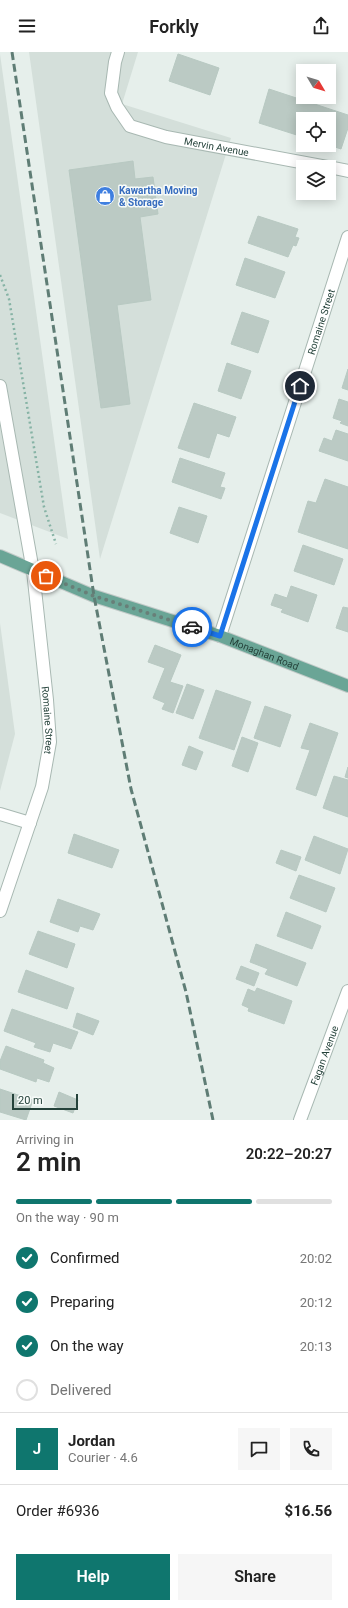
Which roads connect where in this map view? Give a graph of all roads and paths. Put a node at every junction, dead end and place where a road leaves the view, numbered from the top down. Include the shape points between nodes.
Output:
1 (118, 52) edge
2 (296, 161) edge
3 (336, 169) edge
4 (348, 171) edge
5 (348, 237) edge
6 (0, 275) edge
7 (0, 386) edge
8 (56, 544) dead end
9 (0, 556) edge
10 (33, 571) junction
11 (220, 636) junction
12 (348, 686) edge
13 (0, 814) edge
14 (30, 823) junction
15 (0, 910) edge
16 (348, 991) edge
17 (300, 1120) edge

1 - 2 street, Mervin Avenue via 111,93 130,126 166,137
3 - 4 street, Mervin Avenue
5 - 11 street, Romaine Street
6 - 8 path via 9,299 44,507
7 - 10 street, Romaine Street
9 - 10 main road, Monaghan Road
10 - 11 main road, Monaghan Road via 94,596
10 - 14 street, Romaine Street via 50,742 42,788
11 - 12 main road, Monaghan Road
13 - 14 street
14 - 15 street, Romaine Street
16 - 17 street, Fagan Avenue

